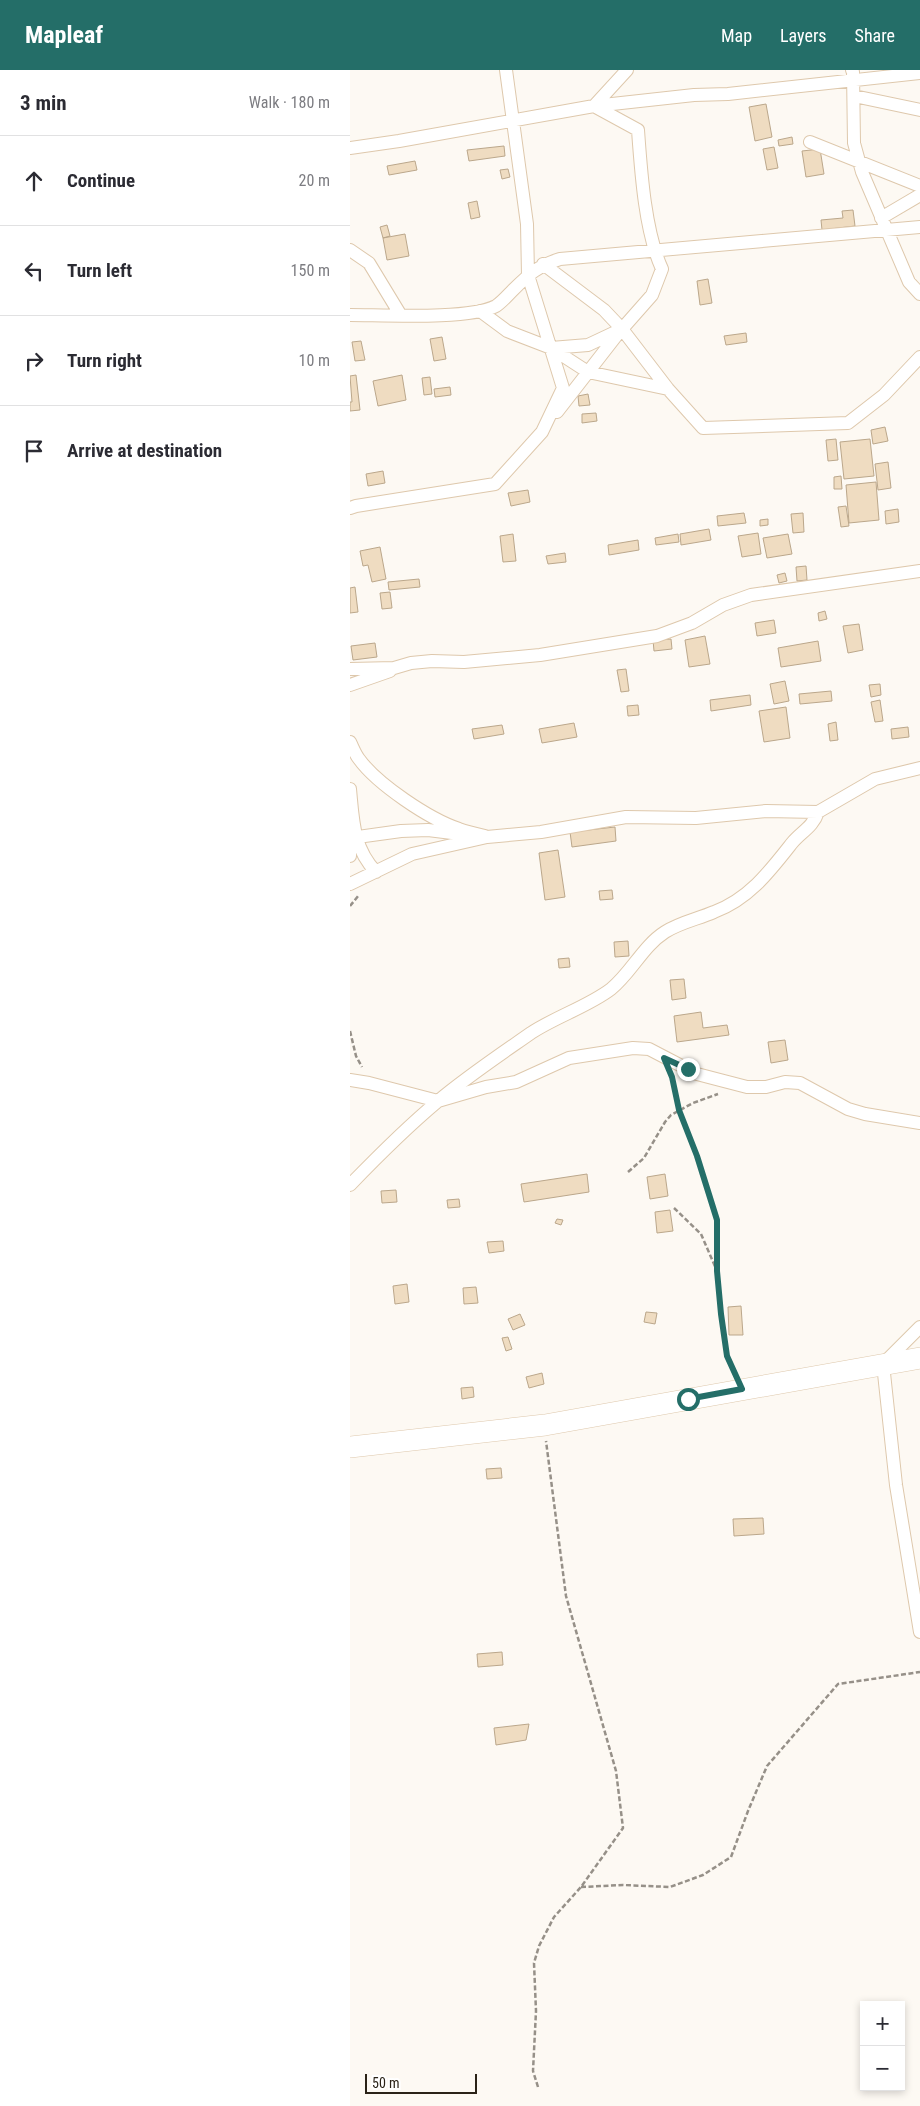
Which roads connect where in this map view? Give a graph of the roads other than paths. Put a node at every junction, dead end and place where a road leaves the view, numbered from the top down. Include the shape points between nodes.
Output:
1 (506, 70) edge
2 (628, 70) edge
3 (920, 73) edge
4 (882, 74) edge
5 (853, 75) edge
6 (854, 96) junction
7 (594, 106) junction
8 (920, 110) edge
9 (512, 121) junction
10 (810, 142) dead end
11 (350, 148) edge
12 (859, 161) junction
13 (920, 186) edge
14 (920, 195) edge
15 (881, 218) junction
16 (920, 227) edge
17 (886, 230) junction
18 (350, 250) edge
19 (654, 251) junction
20 (543, 264) junction
21 (528, 275) junction
22 (920, 294) edge
23 (480, 311) junction
24 (400, 314) junction
25 (350, 315) edge
26 (622, 328) junction
27 (551, 348) junction
28 (920, 357) edge
29 (588, 372) junction
30 (668, 389) junction
31 (542, 432) junction
32 (350, 508) edge
33 (920, 571) edge
34 (394, 668) junction
35 (350, 669) edge
36 (350, 685) edge
37 (350, 742) edge
38 (920, 768) edge
39 (350, 789) edge
40 (818, 812) junction
41 (487, 837) junction
42 (352, 838) edge
43 (350, 856) edge
44 (376, 872) junction
45 (350, 884) edge
46 (350, 1080) edge
47 (438, 1101) junction
48 (920, 1123) edge
49 (350, 1186) edge
50 (920, 1326) edge
51 (920, 1358) edge
52 (882, 1364) junction
53 (350, 1447) edge
54 (920, 1632) edge

1 - 9 street
2 - 7 street
3 - 4 street
4 - 5 street
5 - 6 street
5 - 7 street via 728,94 694,94
6 - 8 street
6 - 12 street via 854,143
7 - 9 street
7 - 19 street via 638,130
9 - 11 street
9 - 21 street via 527,224
10 - 12 street
12 - 13 street
12 - 15 street
14 - 15 street
15 - 17 street
16 - 17 street
17 - 19 street
17 - 22 street via 909,282
18 - 24 street via 368,262
19 - 20 street via 560,259
19 - 26 street via 662,269 652,295
20 - 21 street
20 - 26 street via 604,310
21 - 23 street via 497,305
21 - 27 street
23 - 24 street
23 - 27 street via 507,330
24 - 25 street
26 - 27 street via 588,345
26 - 29 street
26 - 30 street
27 - 29 street
27 - 31 street via 562,388
28 - 30 street via 884,395 848,423 703,428
29 - 30 street
29 - 31 street
31 - 32 street via 495,484
33 - 34 street via 751,595 657,636 540,656 432,661
34 - 35 street
34 - 36 street
37 - 41 street via 368,770 416,807 458,829
38 - 40 street via 875,779
39 - 42 street
40 - 41 street via 766,811 696,818 626,817 541,832
40 - 47 street via 815,822 794,841 765,878 737,901 664,933 610,990 533,1031
41 - 42 street via 428,830
41 - 44 street via 425,850 398,859
42 - 43 street
42 - 44 street
44 - 45 street
46 - 47 street
47 - 48 street via 516,1082 569,1058 633,1048 648,1049 697,1074 747,1087 800,1083 848,1109
47 - 49 street
50 - 52 street
51 - 52 main road
52 - 53 main road via 544,1425
52 - 54 street via 896,1485

